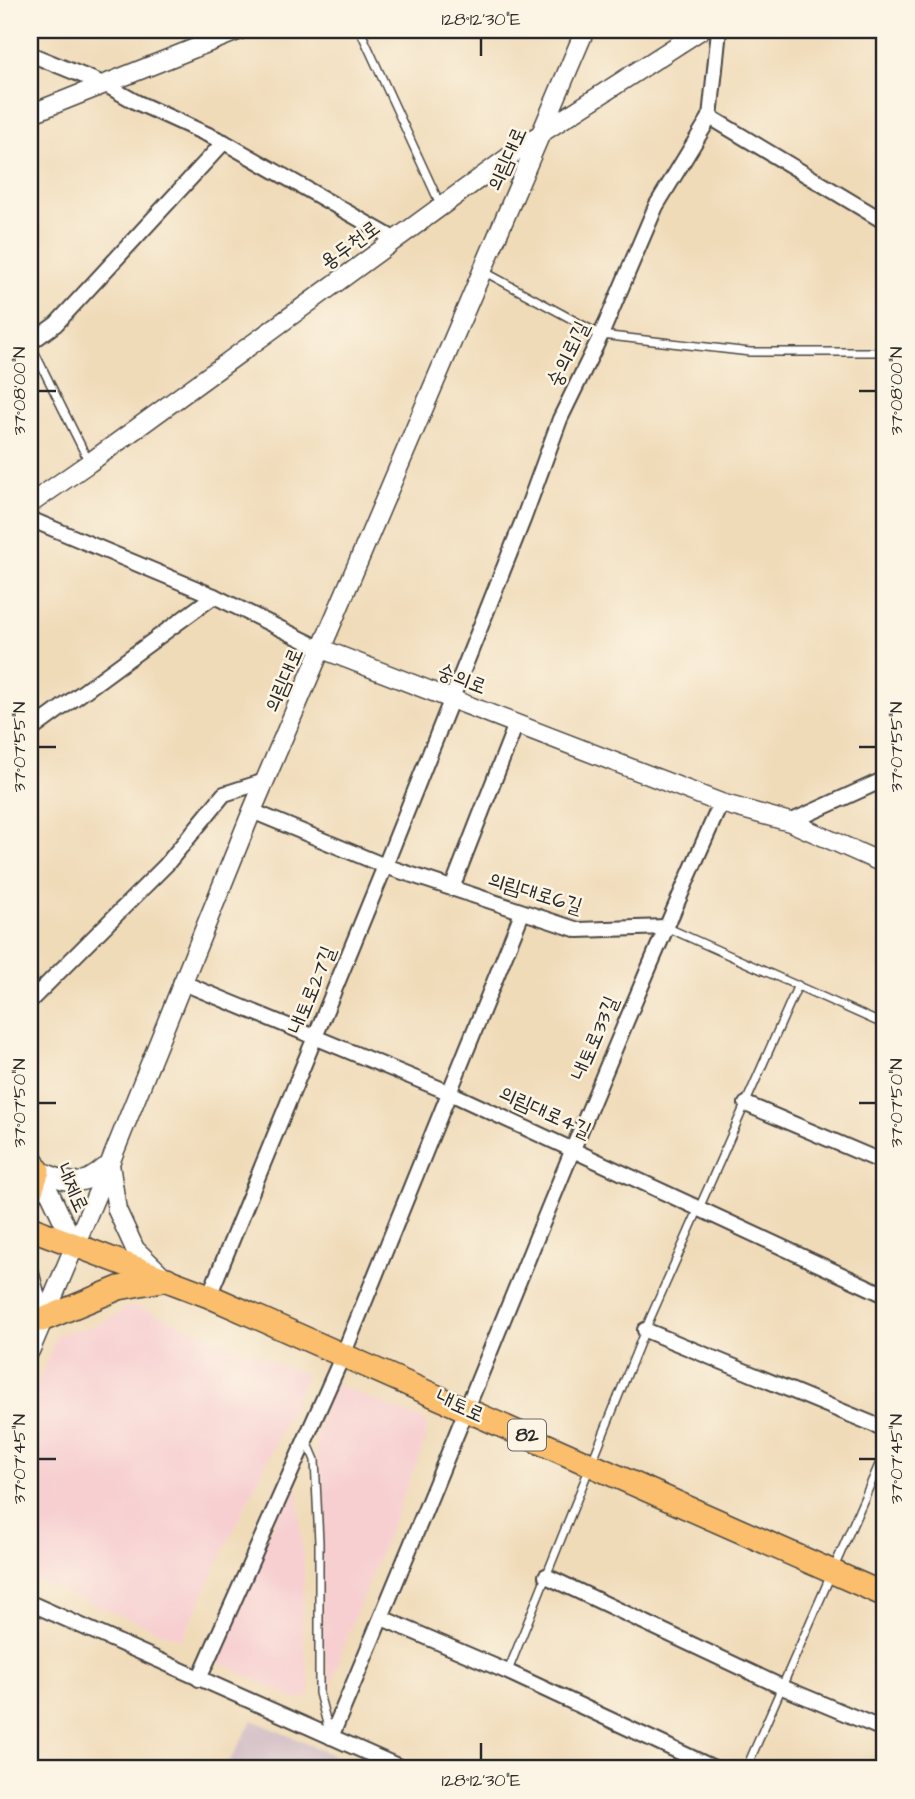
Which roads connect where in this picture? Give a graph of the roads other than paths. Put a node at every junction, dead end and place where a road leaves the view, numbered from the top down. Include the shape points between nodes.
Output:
1 (360, 30) edge
2 (585, 30) edge
3 (701, 30) edge
4 (719, 30) edge
5 (229, 32) edge
6 (30, 54) edge
7 (106, 85) junction
8 (30, 114) edge
9 (710, 117) junction
10 (543, 132) junction
11 (224, 142) junction
12 (442, 206) junction
13 (885, 222) edge
14 (396, 240) junction
15 (482, 271) junction
16 (601, 335) junction
17 (30, 343) edge
18 (885, 352) edge
19 (89, 463) junction
20 (30, 503) edge
21 (30, 519) edge
22 (214, 596) junction
23 (322, 649) junction
24 (451, 699) junction
25 (516, 724) junction
26 (30, 731) edge
27 (885, 779) edge
28 (265, 781) junction
29 (721, 803) junction
30 (252, 811) junction
31 (790, 822) junction
32 (885, 864) edge
33 (386, 866) junction
34 (452, 888) junction
35 (522, 914) junction
36 (666, 927) junction
37 (181, 982) junction
38 (798, 985) junction
39 (30, 1001) edge
40 (885, 1025) edge
41 (315, 1037) junction
42 (448, 1092) junction
43 (746, 1104) junction
44 (572, 1147) junction
45 (34, 1160) edge
46 (110, 1163) junction
47 (885, 1163) edge
48 (30, 1194) edge
49 (700, 1208) junction
50 (30, 1228) edge
51 (74, 1244) junction
52 (30, 1275) edge
53 (167, 1279) junction
54 (885, 1295) edge
55 (209, 1296) junction
56 (42, 1320) junction
57 (645, 1330) junction
58 (30, 1351) edge
59 (343, 1355) junction
60 (468, 1410) junction
61 (885, 1429) edge
62 (305, 1438) junction
63 (885, 1451) edge
64 (592, 1464) junction
65 (832, 1572) junction
66 (546, 1576) junction
67 (885, 1595) edge
68 (30, 1603) edge
69 (382, 1618) junction
70 (508, 1672) junction
71 (199, 1679) junction
72 (782, 1687) junction
73 (885, 1730) edge
74 (331, 1737) junction
75 (404, 1769) edge
76 (716, 1769) edge
77 (746, 1769) edge

1 - 12 lane
2 - 10 street, 의림대로
3 - 10 street, 용두천로
4 - 9 street, 숭의로1길
5 - 7 street
6 - 7 street
7 - 8 street
7 - 11 street
9 - 13 street
9 - 16 street, 숭의로1길 via 656,206
10 - 12 street, 용두천로
10 - 15 street, 의림대로
11 - 14 street
11 - 17 street via 55,324
12 - 14 street, 용두천로
14 - 19 street, 용두천로
15 - 16 lane
15 - 23 street, 의림대로
16 - 18 lane via 750,352
16 - 24 street, 숭의로1길 via 560,419
17 - 19 lane
19 - 20 street, 용두천로
21 - 22 street, 숭의로
22 - 23 street, 숭의로
22 - 26 street
23 - 24 street, 숭의로
23 - 28 street, 의림대로
24 - 25 street, 숭의로
24 - 33 street, 내토로27길
25 - 29 street, 숭의로
25 - 34 street
27 - 31 street
28 - 30 street, 의림대로
28 - 39 street via 224,793 166,864
29 - 31 street, 숭의로
29 - 36 street, 내토로33길
30 - 33 street, 의림대로6길
30 - 37 street, 의림대로
31 - 32 street, 숭의로
33 - 34 street, 의림대로6길
33 - 41 street, 내토로27길
34 - 35 street, 의림대로6길
35 - 36 street, 의림대로6길 via 578,930
35 - 42 street
36 - 38 lane, 의림대로6길
36 - 44 street, 내토로33길
37 - 41 street, 의림대로4길
37 - 46 street, 의림대로
38 - 40 lane, 의림대로6길
38 - 43 lane
41 - 42 street, 의림대로4길
41 - 55 street, 내토로27길
42 - 44 street, 의림대로4길
42 - 59 street
43 - 47 street
43 - 49 lane
44 - 49 street, 의림대로4길
44 - 60 street, 내토로33길
45 - 46 street via 71,1183 89,1182
45 - 48 main road
45 - 51 street, 내제로
46 - 51 street, 의림대로
46 - 53 street via 117,1210 135,1249
49 - 54 street, 의림대로4길
49 - 57 lane
50 - 51 main road, 내토로 / 82
51 - 53 main road, 내토로 / 82
51 - 56 street, 의림대로
52 - 56 street
53 - 55 main road, 내토로 / 82
53 - 56 main road via 119,1288
55 - 59 main road, 내토로 / 82
56 - 58 street, 의림대로
57 - 61 street
57 - 64 lane
59 - 60 main road, 내토로 / 82
59 - 62 street
60 - 64 main road, 내토로 / 82
60 - 69 street, 내토로33길
62 - 71 street
62 - 74 lane via 315,1460 318,1692
63 - 65 lane
64 - 65 main road, 내토로 / 82
64 - 66 lane
65 - 67 main road, 내토로 / 82
65 - 72 lane
66 - 70 lane
66 - 72 street
68 - 71 street
69 - 70 street
69 - 74 street, 내토로33길
70 - 76 street
71 - 74 street
72 - 73 street
72 - 77 lane
74 - 75 street

